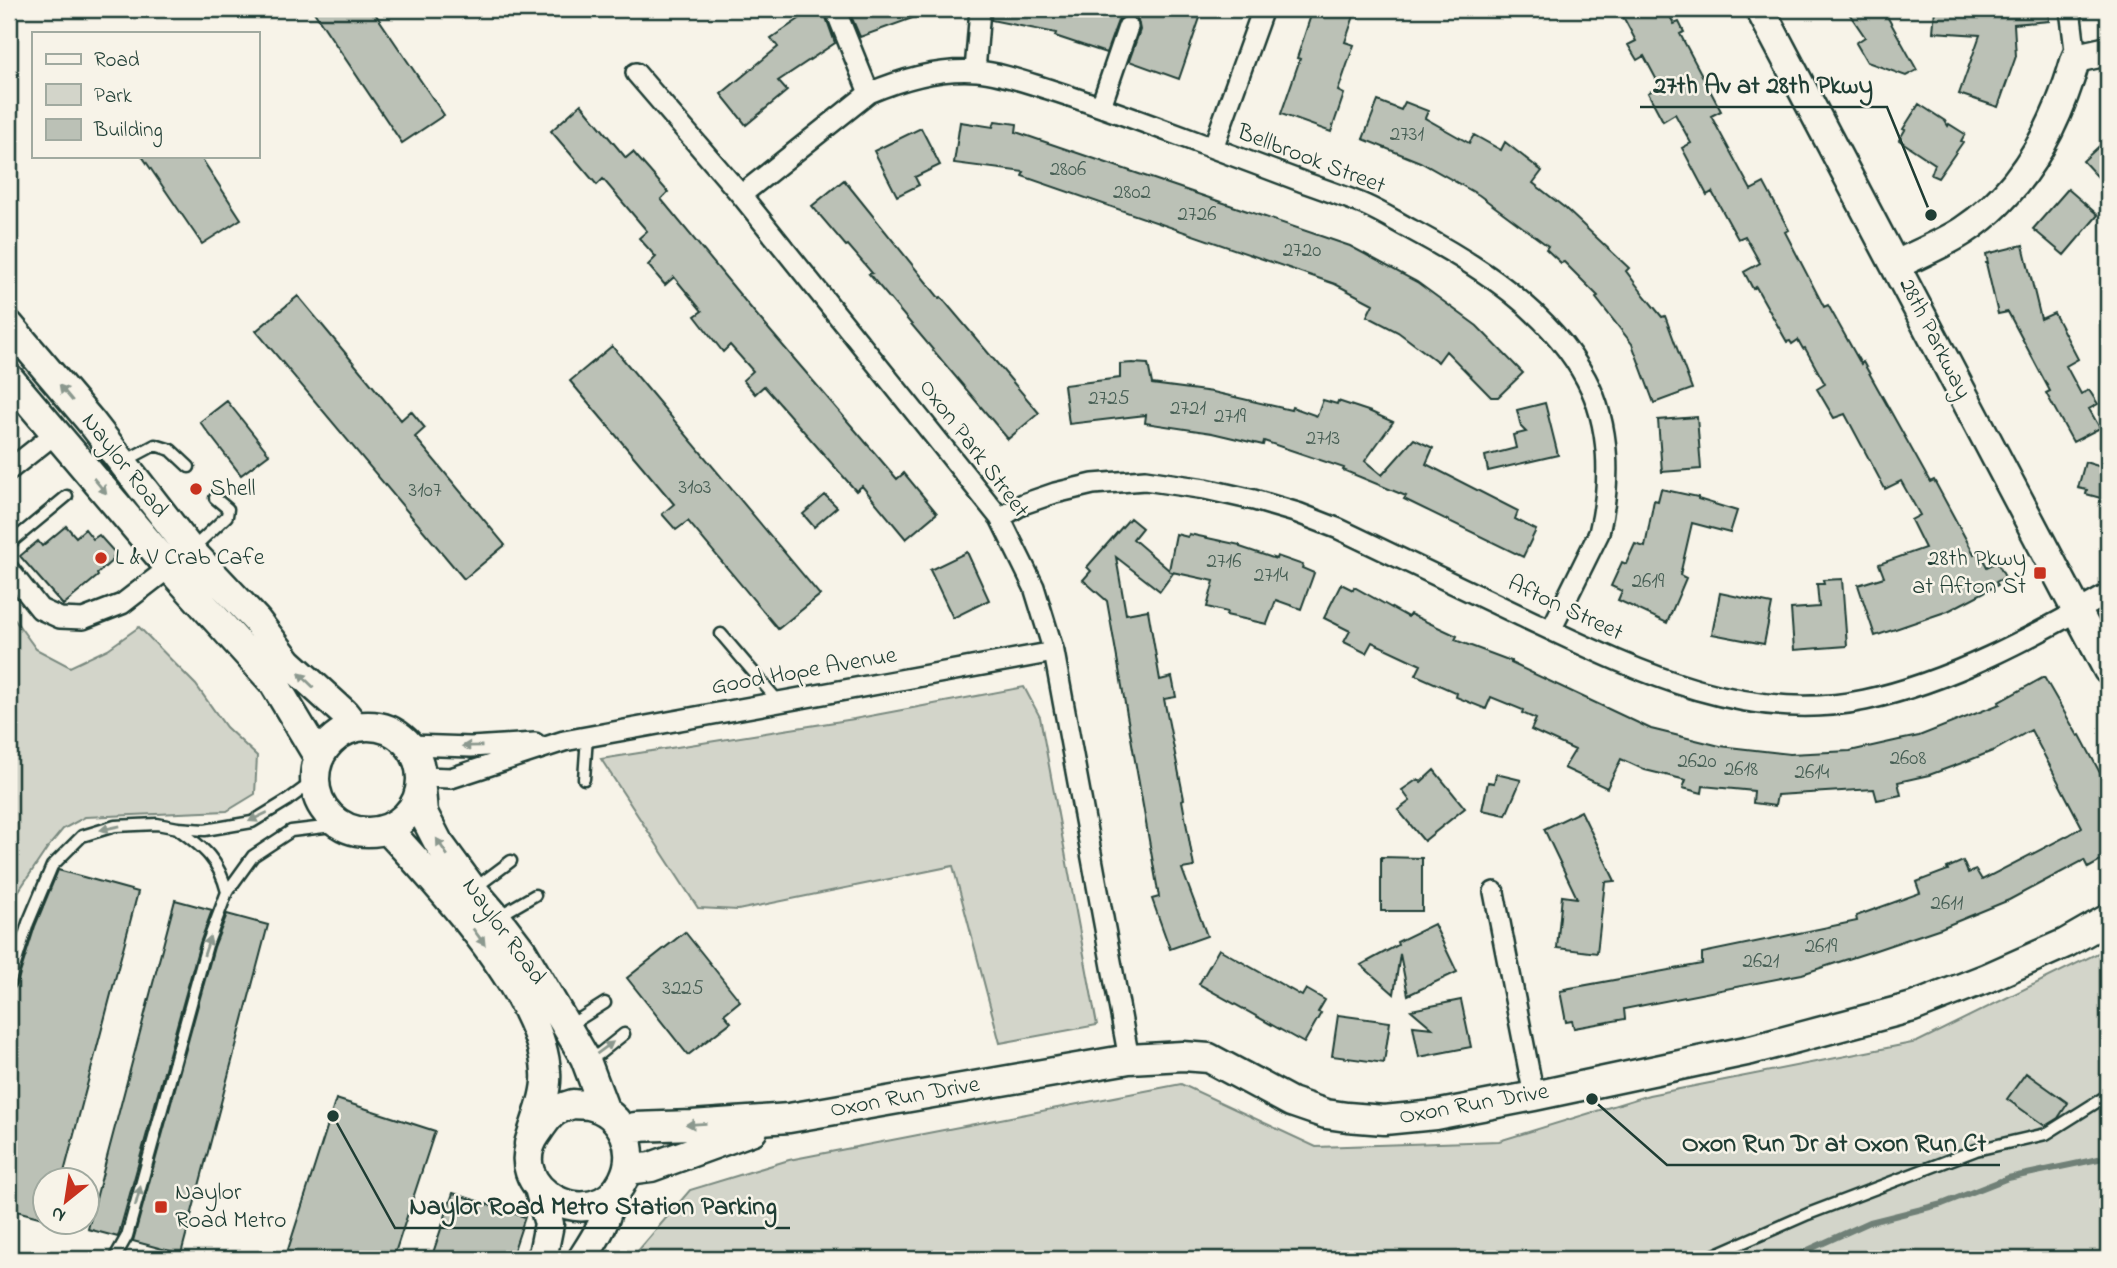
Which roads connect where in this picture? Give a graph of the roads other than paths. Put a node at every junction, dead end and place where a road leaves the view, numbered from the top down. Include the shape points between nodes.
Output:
1 (835, 9) edge
2 (980, 9) edge
3 (1264, 9) edge
4 (1760, 9) edge
5 (2070, 9) edge
6 (1128, 27) dead end
7 (2108, 51) edge
8 (2076, 58) junction
9 (975, 71) junction
10 (636, 73) dead end
11 (869, 93) junction
12 (1101, 106) junction
13 (1213, 148) junction
14 (741, 195) junction
15 (1896, 265) junction
16 (9, 325) edge
17 (9, 378) edge
18 (55, 433) junction
19 (122, 462) junction
20 (190, 467) dead end
21 (9, 470) edge
22 (67, 496) dead end
23 (215, 498) dead end
24 (1000, 518) junction
25 (9, 544) edge
26 (180, 559) junction
27 (9, 570) edge
28 (2108, 594) edge
29 (2078, 611) junction
30 (1551, 630) junction
31 (721, 634) dead end
32 (1054, 652) junction
33 (2108, 670) edge
34 (778, 701) junction
35 (355, 727) junction
36 (587, 737) junction
37 (564, 741) junction
38 (410, 745) junction
39 (317, 769) junction
40 (584, 779) dead end
41 (421, 784) junction
42 (341, 825) junction
43 (178, 828) junction
44 (387, 829) junction
45 (511, 861) dead end
46 (473, 890) junction
47 (227, 892) junction
48 (1494, 892) dead end
49 (535, 895) dead end
50 (496, 917) junction
51 (2108, 919) edge
52 (9, 984) edge
53 (605, 1003) dead end
54 (565, 1027) junction
55 (624, 1034) dead end
56 (585, 1058) junction
57 (1129, 1059) junction
58 (2108, 1095) edge
59 (1534, 1096) junction
60 (605, 1111) junction
61 (789, 1118) junction
62 (625, 1133) junction
63 (529, 1144) junction
64 (628, 1170) junction
65 (539, 1188) junction
66 (610, 1197) junction
67 (114, 1259) edge
68 (542, 1259) edge
69 (582, 1259) edge
70 (1705, 1259) edge

1 - 11 street
2 - 9 street
3 - 13 street
4 - 15 street, 28th Parkway
5 - 8 street
6 - 12 street
7 - 8 street
8 - 15 street via 2054,121 2009,191 1962,232
9 - 11 street, Bellbrook Street via 929,74
9 - 12 street, Bellbrook Street
10 - 14 street, Oxon Park Street
11 - 14 street, Bellbrook Street
12 - 13 street, Bellbrook Street
13 - 30 street, Bellbrook Street via 1366,205 1448,249 1527,306 1570,355 1599,406 1606,494 1599,533
14 - 24 street, Oxon Park Street
15 - 29 street, 28th Parkway
19 -> 16 street, Naylor Road
17 - 18 street, Naylor Road
18 - 21 street
18 -> 26 street, Naylor Road
19 - 20 lane via 155,445 171,450
19 - 26 street, Naylor Road
22 - 25 lane
23 - 26 lane via 228,509 227,516
24 - 30 street, Afton Street via 1023,504 1093,484 1145,480 1205,489 1298,513 1339,529
24 - 32 street, Oxon Park Street via 1034,587
26 - 27 street via 122,604 83,619 60,618 40,609
35 -> 26 street, Naylor Road via 288,662 256,620
26 - 39 street, Naylor Road via 274,683
28 - 29 street, Afton Street
29 - 30 street, Afton Street via 1985,658 1910,688 1825,705 1738,701 1692,690
29 - 33 street, 28th Parkway
31 - 34 lane
32 - 34 street, Good Hope Avenue
32 - 57 street, Oxon Park Street
34 - 36 street, Good Hope Avenue
35 - 38 street via 385,728
35 - 39 street via 328,744
36 - 37 street, Good Hope Avenue
36 - 40 lane
37 -> 38 street, Good Hope Avenue via 471,747
37 - 41 street, Good Hope Avenue
38 - 41 street via 418,760
39 - 42 street via 319,798
39 -> 43 lane via 288,800 252,822 205,830
41 - 44 street via 414,807
46 -> 41 street, Naylor Road via 438,842 424,813
42 - 44 street via 372,832
42 - 47 lane via 291,831 253,856
43 - 47 lane via 202,846 222,872
43 -> 52 lane via 115,826 82,836 52,866
44 -> 63 street, Naylor Road via 481,940 515,988 538,1037 546,1073
45 - 46 lane
46 - 50 street, Naylor Road
67 -> 47 lane via 127,1236 206,945
48 - 59 street
49 - 50 lane
50 - 54 street, Naylor Road via 522,951
51 - 59 street, Oxon Run Drive via 2066,943 1913,1007 1751,1050
53 - 54 lane
54 - 56 street, Naylor Road
56 -> 55 lane via 599,1054
56 - 60 street, Naylor Road
57 - 59 street, Oxon Run Drive via 1209,1058 1291,1102 1347,1117 1384,1120 1435,1115
57 - 61 street, Oxon Run Drive
58 - 70 lane via 2046,1135 1976,1150
60 - 62 street
60 - 63 street via 573,1104 557,1109
61 -> 62 street, Oxon Run Drive via 635,1127
61 - 64 street, Oxon Run Drive via 651,1167
62 - 64 street
63 - 65 street via 527,1159
64 - 66 street
65 - 66 street via 565,1205 581,1207
65 - 68 street via 549,1224
66 - 69 street via 609,1209

